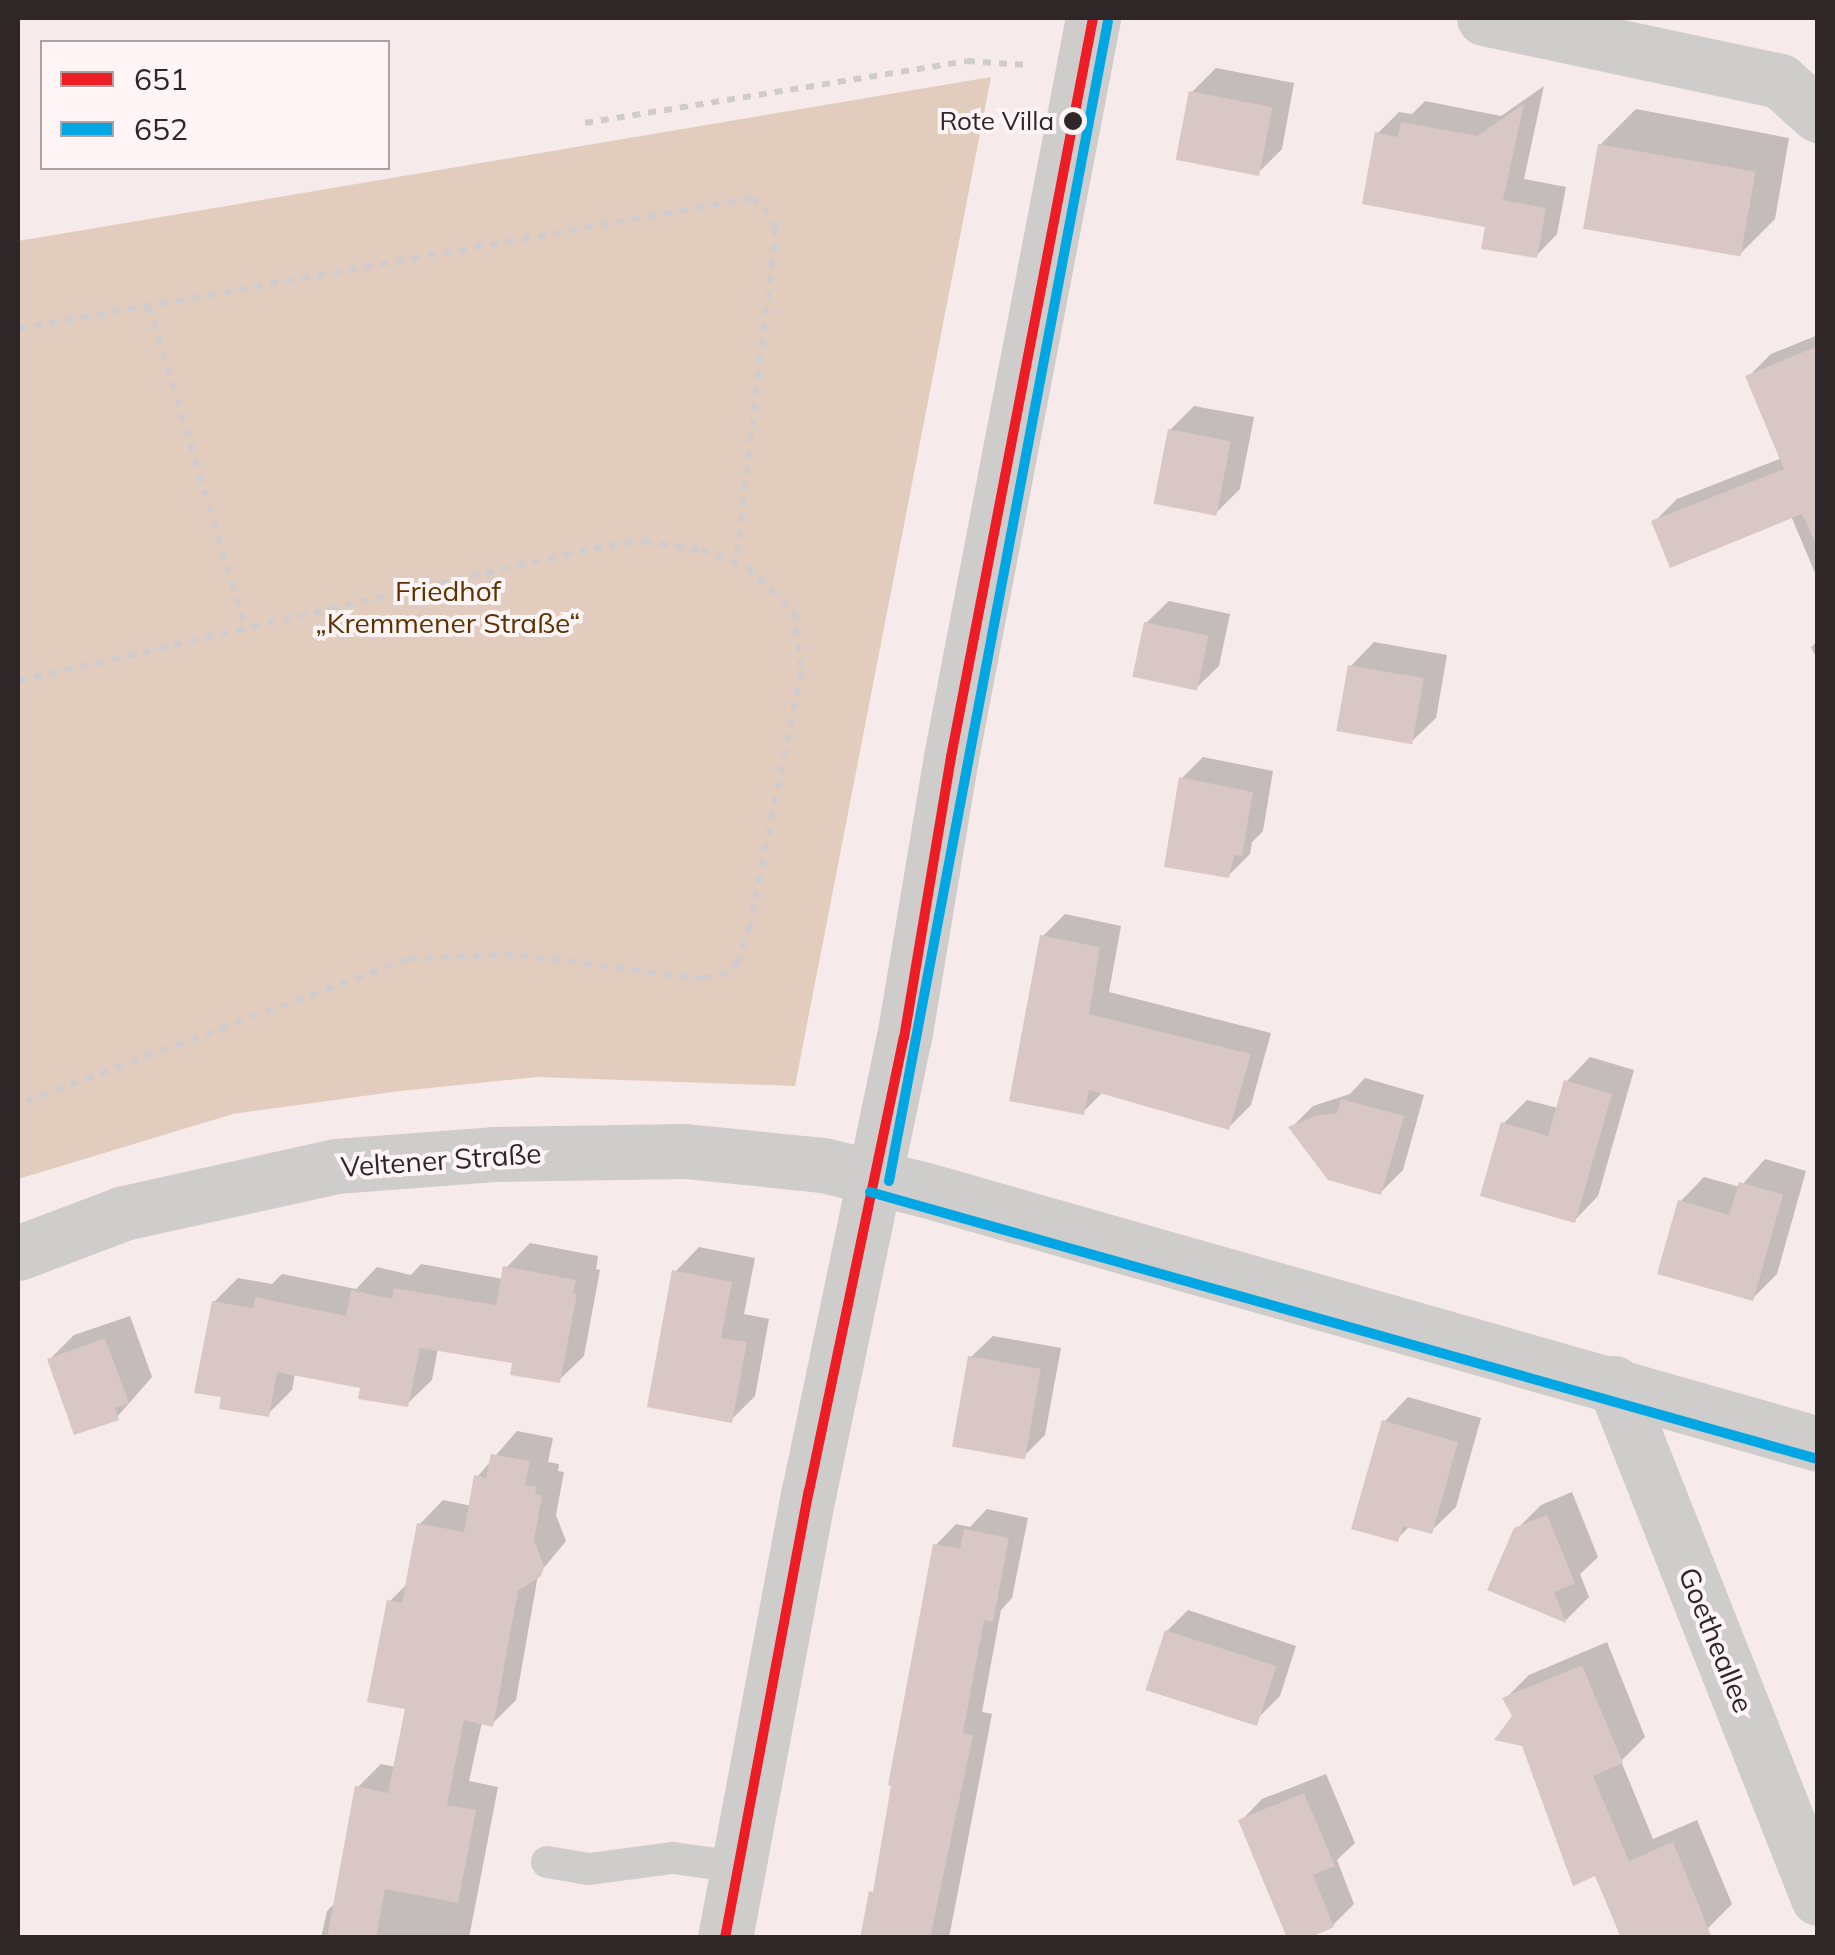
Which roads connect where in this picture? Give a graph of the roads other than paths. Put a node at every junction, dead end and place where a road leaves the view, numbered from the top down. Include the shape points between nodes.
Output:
1 (1484, 18) edge
2 (1089, 42) edge
3 (1818, 115) edge
4 (874, 1178) junction
5 (18, 1253) edge
6 (1614, 1383) junction
7 (1818, 1444) edge
8 (547, 1862) dead end
9 (738, 1867) junction
10 (1818, 1898) edge
11 (725, 1938) edge

1 - 3 street via 1780,81
2 - 4 street
4 - 5 street, Veltener Straße via 823,1165 686,1151 494,1154 336,1166 124,1212
4 - 6 street, Veltener Straße
4 - 9 street
6 - 7 street, Veltener Straße
6 - 10 street, Goetheallee
8 - 9 lane via 588,1869 672,1858
9 - 11 street

